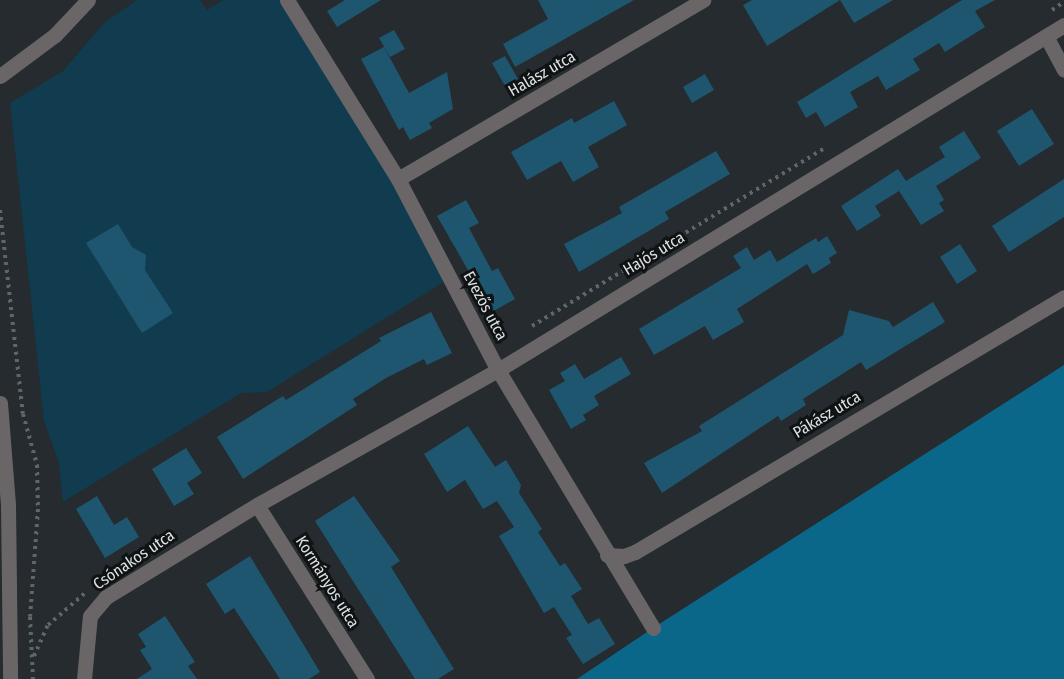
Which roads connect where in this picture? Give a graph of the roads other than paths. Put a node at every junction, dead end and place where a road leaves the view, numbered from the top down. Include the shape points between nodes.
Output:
1 (88, 0) edge
2 (287, 0) edge
3 (704, 0) edge
4 (1064, 25) edge
5 (1046, 36) junction
6 (1064, 70) edge
7 (0, 76) edge
8 (398, 179) junction
9 (1064, 297) edge
10 (498, 370) junction
11 (0, 403) edge
12 (257, 505) junction
13 (607, 555) junction
14 (653, 628) dead end
15 (10, 679) edge
16 (84, 679) edge
17 (367, 679) edge

1 - 7 street via 55,35
2 - 8 street, Evezős utca
3 - 8 street, Halász utca
4 - 5 street, Hajós utca
5 - 6 street
5 - 10 street, Hajós utca
8 - 10 street, Evezős utca
9 - 13 street, Pákász utca via 635,552
10 - 12 street, Hajós utca
10 - 13 street, Evezős utca
11 - 15 street via 8,505
12 - 16 street, Csónakos utca via 106,597 90,616
12 - 17 street, Kormányos utca
13 - 14 street, Evezős utca

